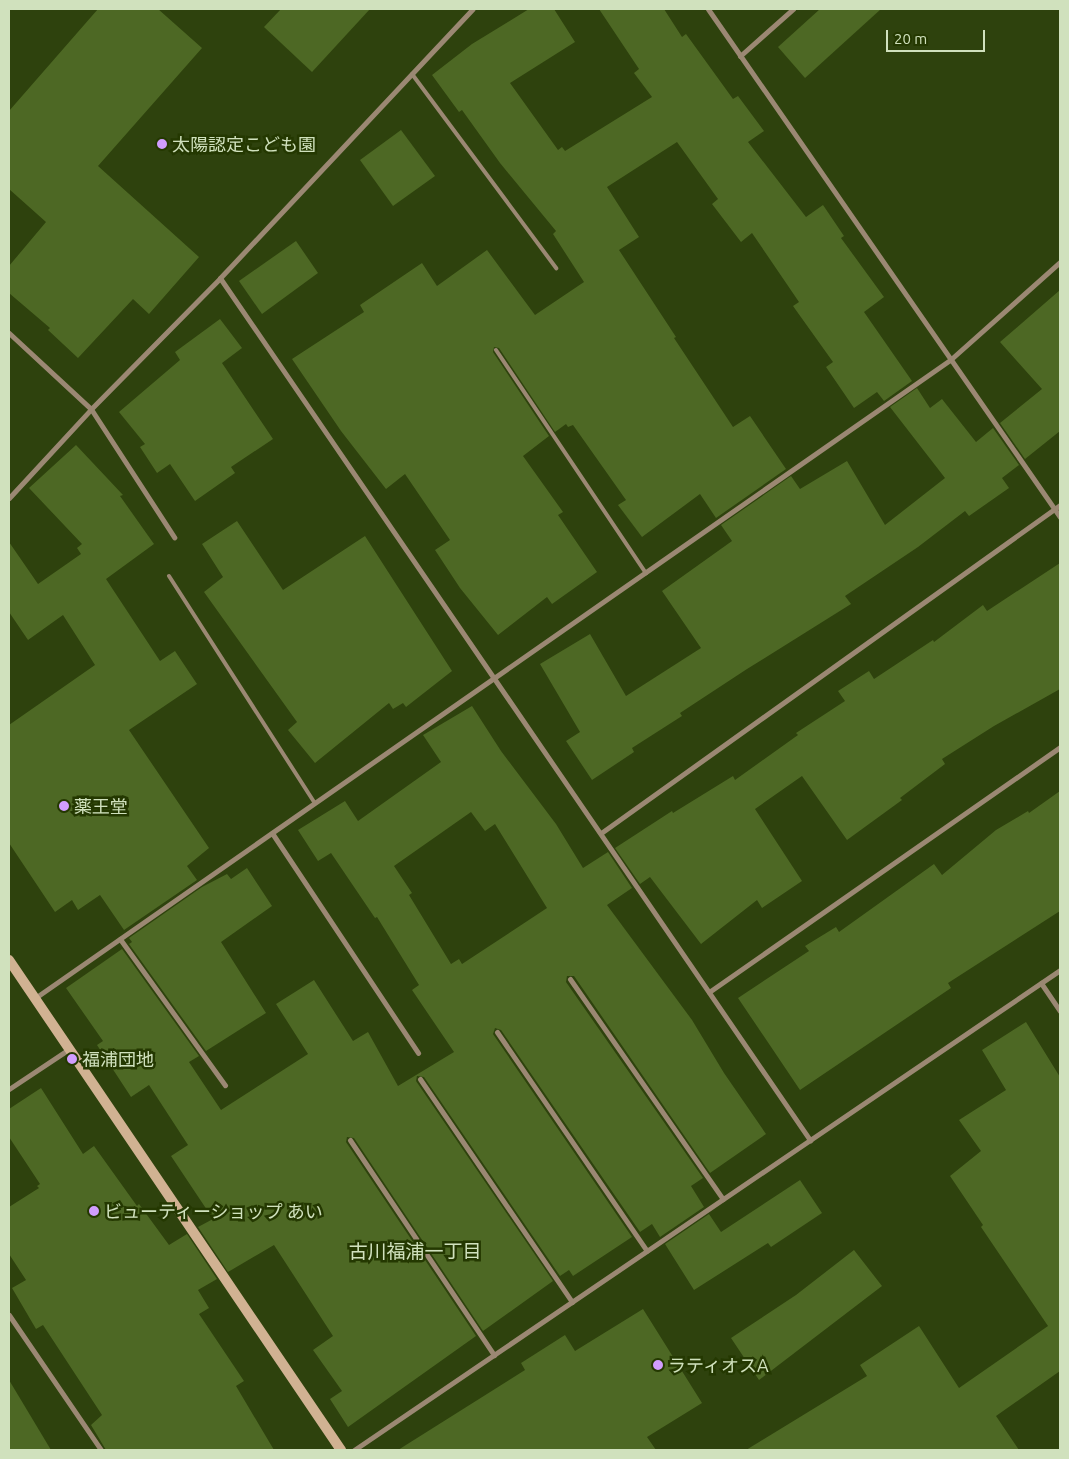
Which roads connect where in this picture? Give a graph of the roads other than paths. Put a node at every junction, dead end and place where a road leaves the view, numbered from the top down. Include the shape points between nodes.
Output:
1 (473, 9) edge
2 (708, 9) edge
3 (793, 9) edge
4 (740, 56) junction
5 (412, 74) junction
6 (1060, 262) edge
7 (556, 268) dead end
8 (220, 278) junction
9 (9, 333) edge
10 (496, 350) dead end
11 (950, 360) junction
12 (90, 409) junction
13 (9, 498) edge
14 (1060, 505) edge
15 (1055, 510) junction
16 (1060, 517) edge
17 (174, 537) dead end
18 (646, 572) junction
19 (168, 576) dead end
20 (494, 678) junction
21 (1060, 747) edge
22 (315, 803) junction
23 (272, 833) junction
24 (601, 833) junction
25 (120, 938) junction
26 (9, 960) edge
27 (1060, 970) edge
28 (570, 979) dead end
29 (1041, 983) junction
30 (709, 992) junction
31 (35, 998) junction
32 (1060, 1011) edge
33 (497, 1032) dead end
34 (69, 1048) junction
35 (418, 1052) dead end
36 (420, 1079) dead end
37 (225, 1086) dead end
38 (9, 1089) edge
39 (350, 1140) dead end
40 (810, 1140) junction
41 (723, 1199) junction
42 (647, 1251) junction
43 (572, 1302) junction
44 (9, 1315) edge
45 (494, 1355) junction
46 (101, 1450) edge
47 (341, 1450) edge
48 (354, 1450) edge

1 - 5 street
2 - 4 street
3 - 4 street
4 - 11 street
5 - 7 lane
5 - 8 street
6 - 11 street
8 - 12 street
8 - 20 street
9 - 12 street
10 - 18 lane
11 - 15 street
11 - 18 street
12 - 13 street
12 - 17 street
14 - 15 street
15 - 16 street
15 - 24 street
18 - 20 street
19 - 22 lane
20 - 22 street
20 - 24 street
21 - 30 street
22 - 23 street
23 - 25 street
23 - 35 street
24 - 30 street
25 - 31 street
25 - 37 street
26 - 31 street
27 - 29 street
28 - 41 street
29 - 32 street
29 - 40 street
30 - 40 street
31 - 34 street
33 - 42 street
34 - 38 street
34 - 47 street
36 - 43 street
39 - 45 street
40 - 41 street
41 - 42 street
42 - 43 street
43 - 45 street
44 - 46 street
45 - 48 street

